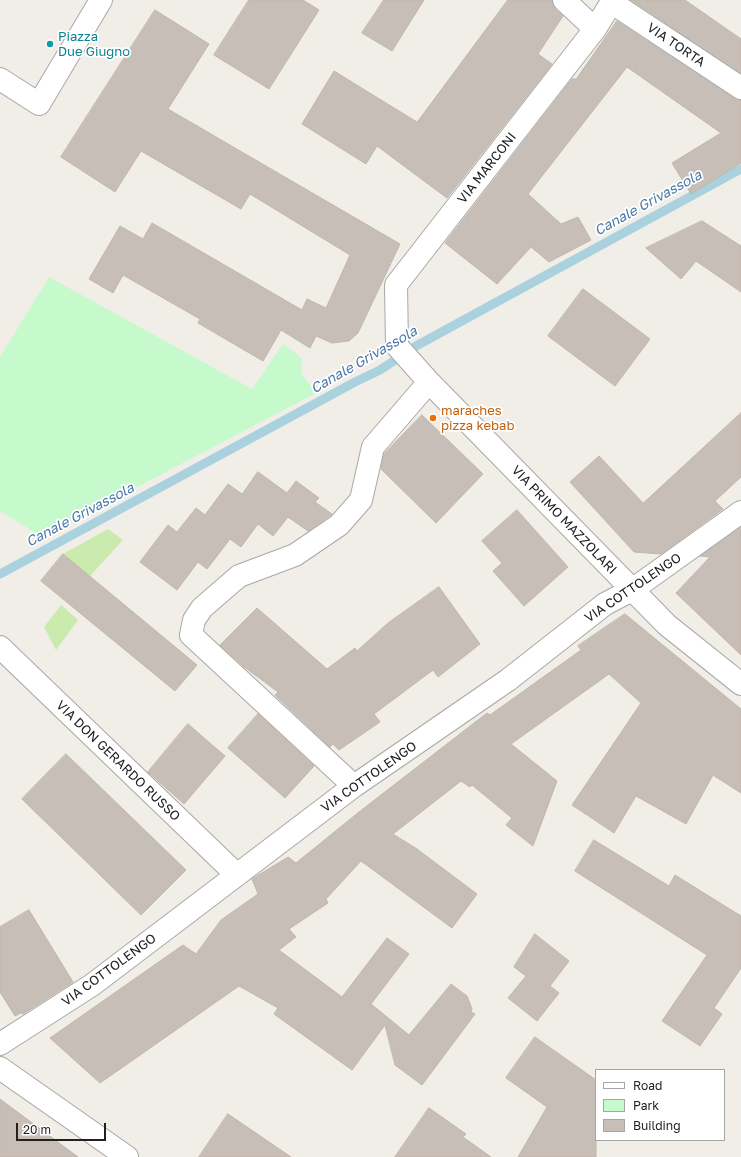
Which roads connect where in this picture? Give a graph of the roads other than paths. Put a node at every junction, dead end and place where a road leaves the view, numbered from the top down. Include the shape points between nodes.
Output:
1 (101, 0) edge
2 (564, 0) edge
3 (612, 1) edge
4 (595, 29) junction
5 (0, 79) edge
6 (741, 88) edge
7 (402, 352) joint
8 (429, 382) junction
9 (741, 512) edge
10 (632, 590) junction
11 (0, 647) edge
12 (741, 684) edge
13 (354, 786) junction
14 (237, 874) junction
15 (0, 1044) edge
16 (0, 1068) edge
17 (127, 1157) edge

1 - 5 street via 39,104
2 - 4 street
3 - 4 street, VIA MARCONI
3 - 6 street, VIA TORTA
4 - 7 street, VIA MARCONI via 396,285
7 - 8 street, VIA PRIMO MAZZOLARI
8 - 10 street, VIA PRIMO MAZZOLARI
8 - 13 street via 373,447 361,500 339,525 295,555 239,576 202,608 194,620 191,635
9 - 10 street, VIA COTTOLENGO
10 - 12 street, VIA PRIMO MAZZOLARI via 667,625
10 - 13 street, VIA COTTOLENGO via 605,604 508,680
11 - 14 street, VIA DON GERARDO RUSSO
13 - 14 street, VIA COTTOLENGO
14 - 15 street, VIA COTTOLENGO via 92,985
16 - 17 street

